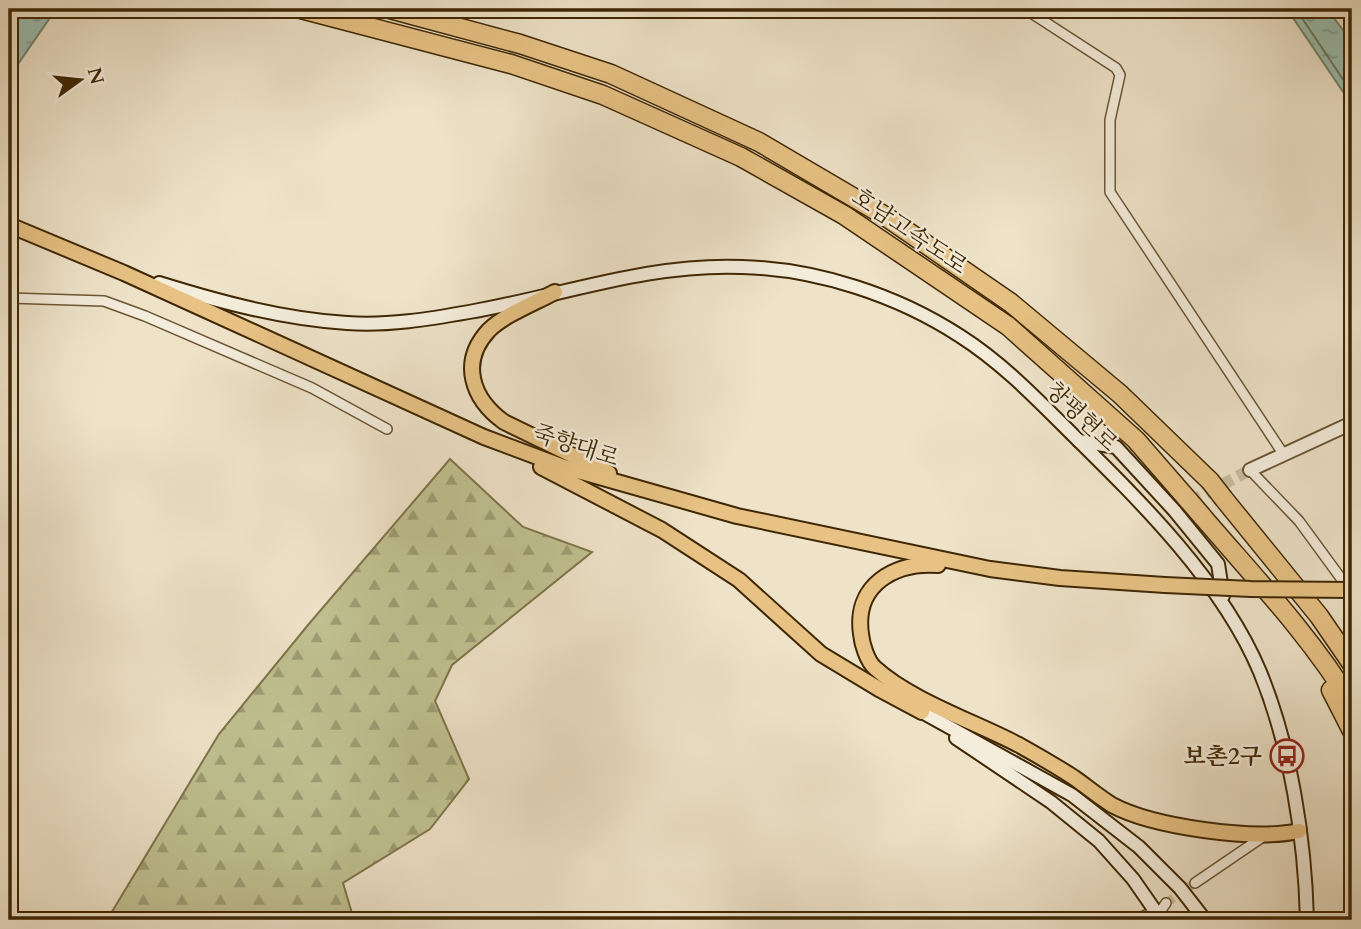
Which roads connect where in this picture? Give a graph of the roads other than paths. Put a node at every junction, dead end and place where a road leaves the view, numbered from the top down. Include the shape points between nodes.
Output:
1 (302, 9) edge
2 (390, 9) edge
3 (1025, 9) edge
4 (9, 225) edge
5 (124, 273) junction
6 (555, 292) junction
7 (9, 298) edge
8 (1352, 423) edge
9 (387, 429) dead end
10 (484, 437) junction
11 (1079, 441) junction
12 (1283, 455) junction
13 (1250, 470) joint
14 (652, 493) junction
15 (990, 569) junction
16 (1255, 578) junction
17 (1352, 592) edge
18 (1226, 611) junction
19 (1352, 664) edge
20 (1352, 704) edge
21 (922, 712) junction
22 (1352, 731) edge
23 (1299, 831) junction
24 (1264, 836) junction
25 (1195, 883) tunnel mouth
26 (1167, 903) tunnel mouth
27 (1162, 918) edge
28 (1134, 920) edge
29 (1205, 920) edge
30 (1307, 920) edge

1 - 16 highway, 호남고속도로, bridge via 511,64 603,94 741,157 844,215 1008,326 1136,440
2 - 19 highway, 호남고속도로, bridge via 611,74 759,142 885,216 1011,303 1120,394 1210,481
3 - 12 street via 1116,68 1120,75 1110,120 1110,191
4 - 5 main road, 죽향대로
5 - 6 main road, 창평현로 via 272,313 349,324 471,312
5 - 10 main road, 죽향대로
6 - 11 main road, 창평현로 via 662,270 707,266 766,268 825,279 876,295 960,336
6 - 14 main road via 491,328 479,343 472,379 478,396 504,422
7 - 9 street via 104,301 312,388
8 - 12 main road
10 - 14 main road, 죽향대로
10 - 21 main road via 662,530 739,580 821,654
11 - 18 main road, 창평현로 via 1156,519
11 - 18 main road via 1116,447 1174,510 1218,564
12 - 13 main road
13 - 17 street via 1299,521
14 - 15 main road, 죽향대로
15 - 17 main road, 죽향대로, bridge via 1165,585
15 - 24 main road via 925,564 898,568 882,578 868,593 859,619 861,640 872,665 894,683 1030,751 1113,805 1189,828
16 - 20 highway, 호남고속도로 via 1292,618
16 - 22 highway via 1327,681
18 - 23 main road, 창평현로 via 1260,671 1283,739
21 - 27 main road via 1099,841
21 - 29 main road via 1072,795 1139,847
23 - 24 main road
23 - 30 main road, 창평현로
24 - 25 street
26 - 27 street
27 - 28 street via 1146,915

